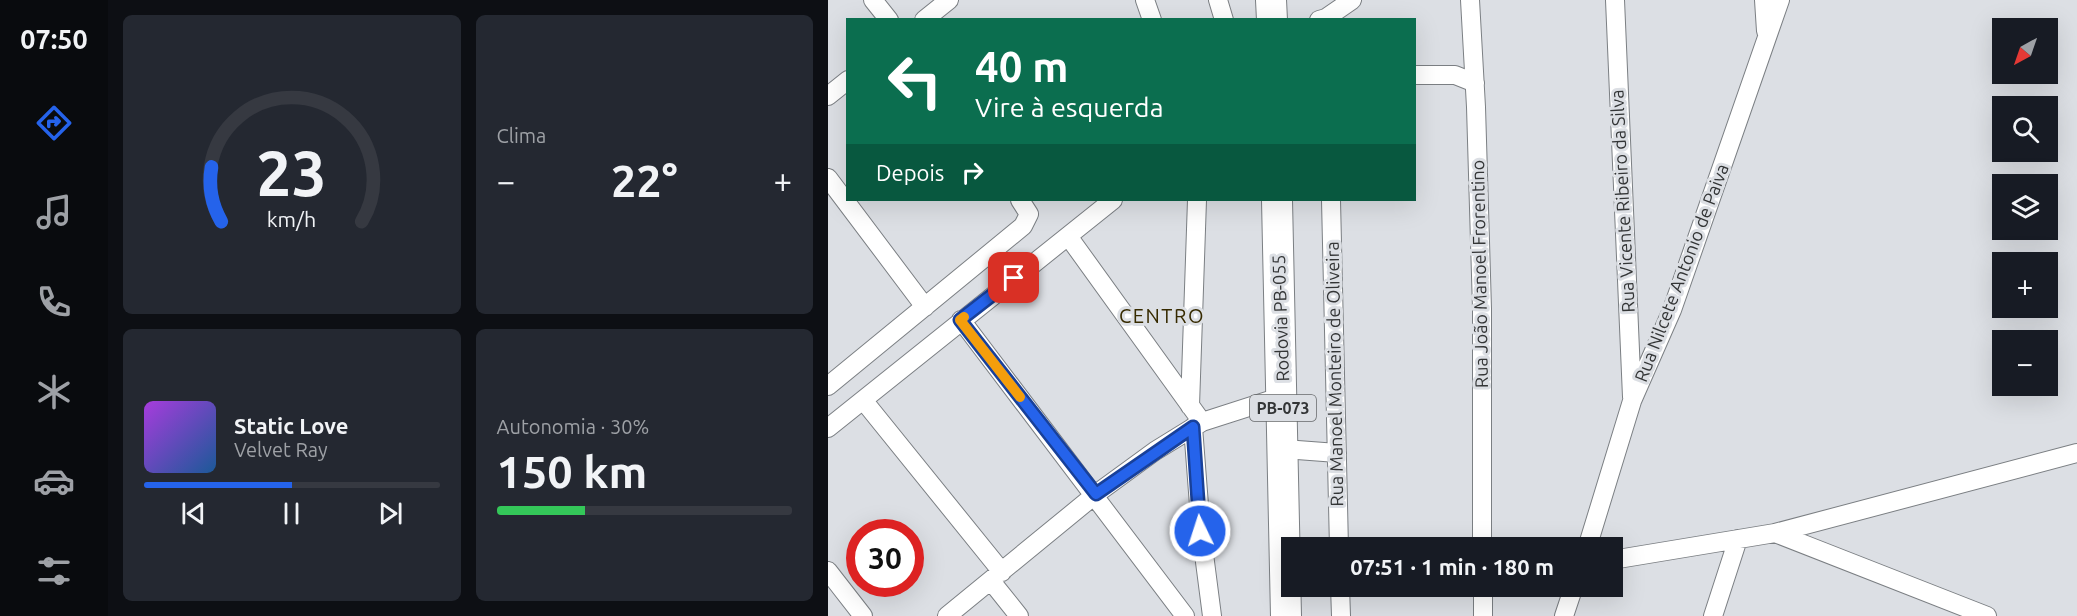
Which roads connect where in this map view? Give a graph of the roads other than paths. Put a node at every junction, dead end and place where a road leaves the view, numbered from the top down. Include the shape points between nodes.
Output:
1 (873, 0) edge
2 (949, 0) edge
3 (1145, 0) edge
4 (1218, 0) edge
5 (1271, 0) edge
6 (1352, 0) edge
7 (1470, 0) edge
8 (1615, 0) edge
9 (1764, 0) edge
10 (1780, 0) edge
11 (886, 18) edge
12 (926, 18) edge
13 (1151, 18) edge
14 (1223, 18) edge
15 (1272, 18) edge
16 (1325, 18) edge
17 (1767, 42) junction
18 (1416, 75) edge
19 (846, 82) edge
20 (1475, 82) junction
21 (828, 96) edge
22 (828, 178) edge
23 (1021, 201) edge
24 (1112, 201) edge
25 (1197, 201) edge
26 (1277, 201) edge
27 (1331, 201) edge
28 (1068, 236) junction
29 (925, 307) junction
30 (960, 320) junction
31 (828, 386) edge
32 (1283, 396) junction
33 (863, 400) junction
34 (1632, 401) junction
35 (1190, 406) junction
36 (1197, 425) junction
37 (828, 428) edge
38 (1284, 449) junction
39 (1337, 453) junction
40 (2077, 453) edge
41 (1096, 494) junction
42 (1775, 533) junction
43 (1339, 537) edge
44 (1482, 537) edge
45 (1590, 537) edge
46 (1737, 539) junction
47 (1623, 558) edge
48 (828, 571) edge
49 (996, 576) junction
50 (1340, 597) edge
51 (1483, 597) edge
52 (1570, 597) edge
53 (863, 616) edge
54 (947, 616) edge
55 (1019, 616) edge
56 (1185, 616) edge
57 (1212, 616) edge
58 (1286, 616) edge
59 (1341, 616) edge
60 (1484, 616) edge
61 (1564, 616) edge
62 (1713, 616) edge
63 (1987, 616) edge

1 - 11 street
2 - 12 street
3 - 13 street
4 - 14 street
5 - 15 main road
6 - 16 street
7 - 20 street, Rua João Manoel Frorentino
8 - 34 street, Rua Vicente Ribeiro da Silva
9 - 17 street
10 - 17 street, Rua Nilcete Antonio de Paiva
17 - 34 street, Rua Nilcete Antonio de Paiva via 1672,310
18 - 20 street via 1455,75
19 - 21 street
20 - 44 street, Rua João Manoel Frorentino via 1482,309
22 - 29 street
23 - 29 street via 1029,214 1028,220
24 - 28 street
25 - 35 street
26 - 32 main road, Rodovia PB-055 / PB-073
27 - 39 street, Rua Manoel Monteiro de Oliveira
28 - 30 street
28 - 35 street
29 - 31 street
30 - 33 street
30 - 41 street
32 - 36 street
32 - 38 main road, Rodovia PB-055 / PB-073
33 - 37 street
33 - 49 street
34 - 45 street, Rua Nilcete Antonio de Paiva
35 - 36 street
36 - 41 street
36 - 57 street via 1200,531
38 - 39 street
38 - 58 main road, Rodovia PB-055 / PB-073
39 - 43 street, Rua Manoel Monteiro de Oliveira
40 - 42 street
41 - 49 street
41 - 56 street
42 - 46 street
42 - 63 street
46 - 47 street
46 - 62 street
48 - 53 street
49 - 54 street
49 - 55 street
50 - 59 street
51 - 60 street
52 - 61 street

